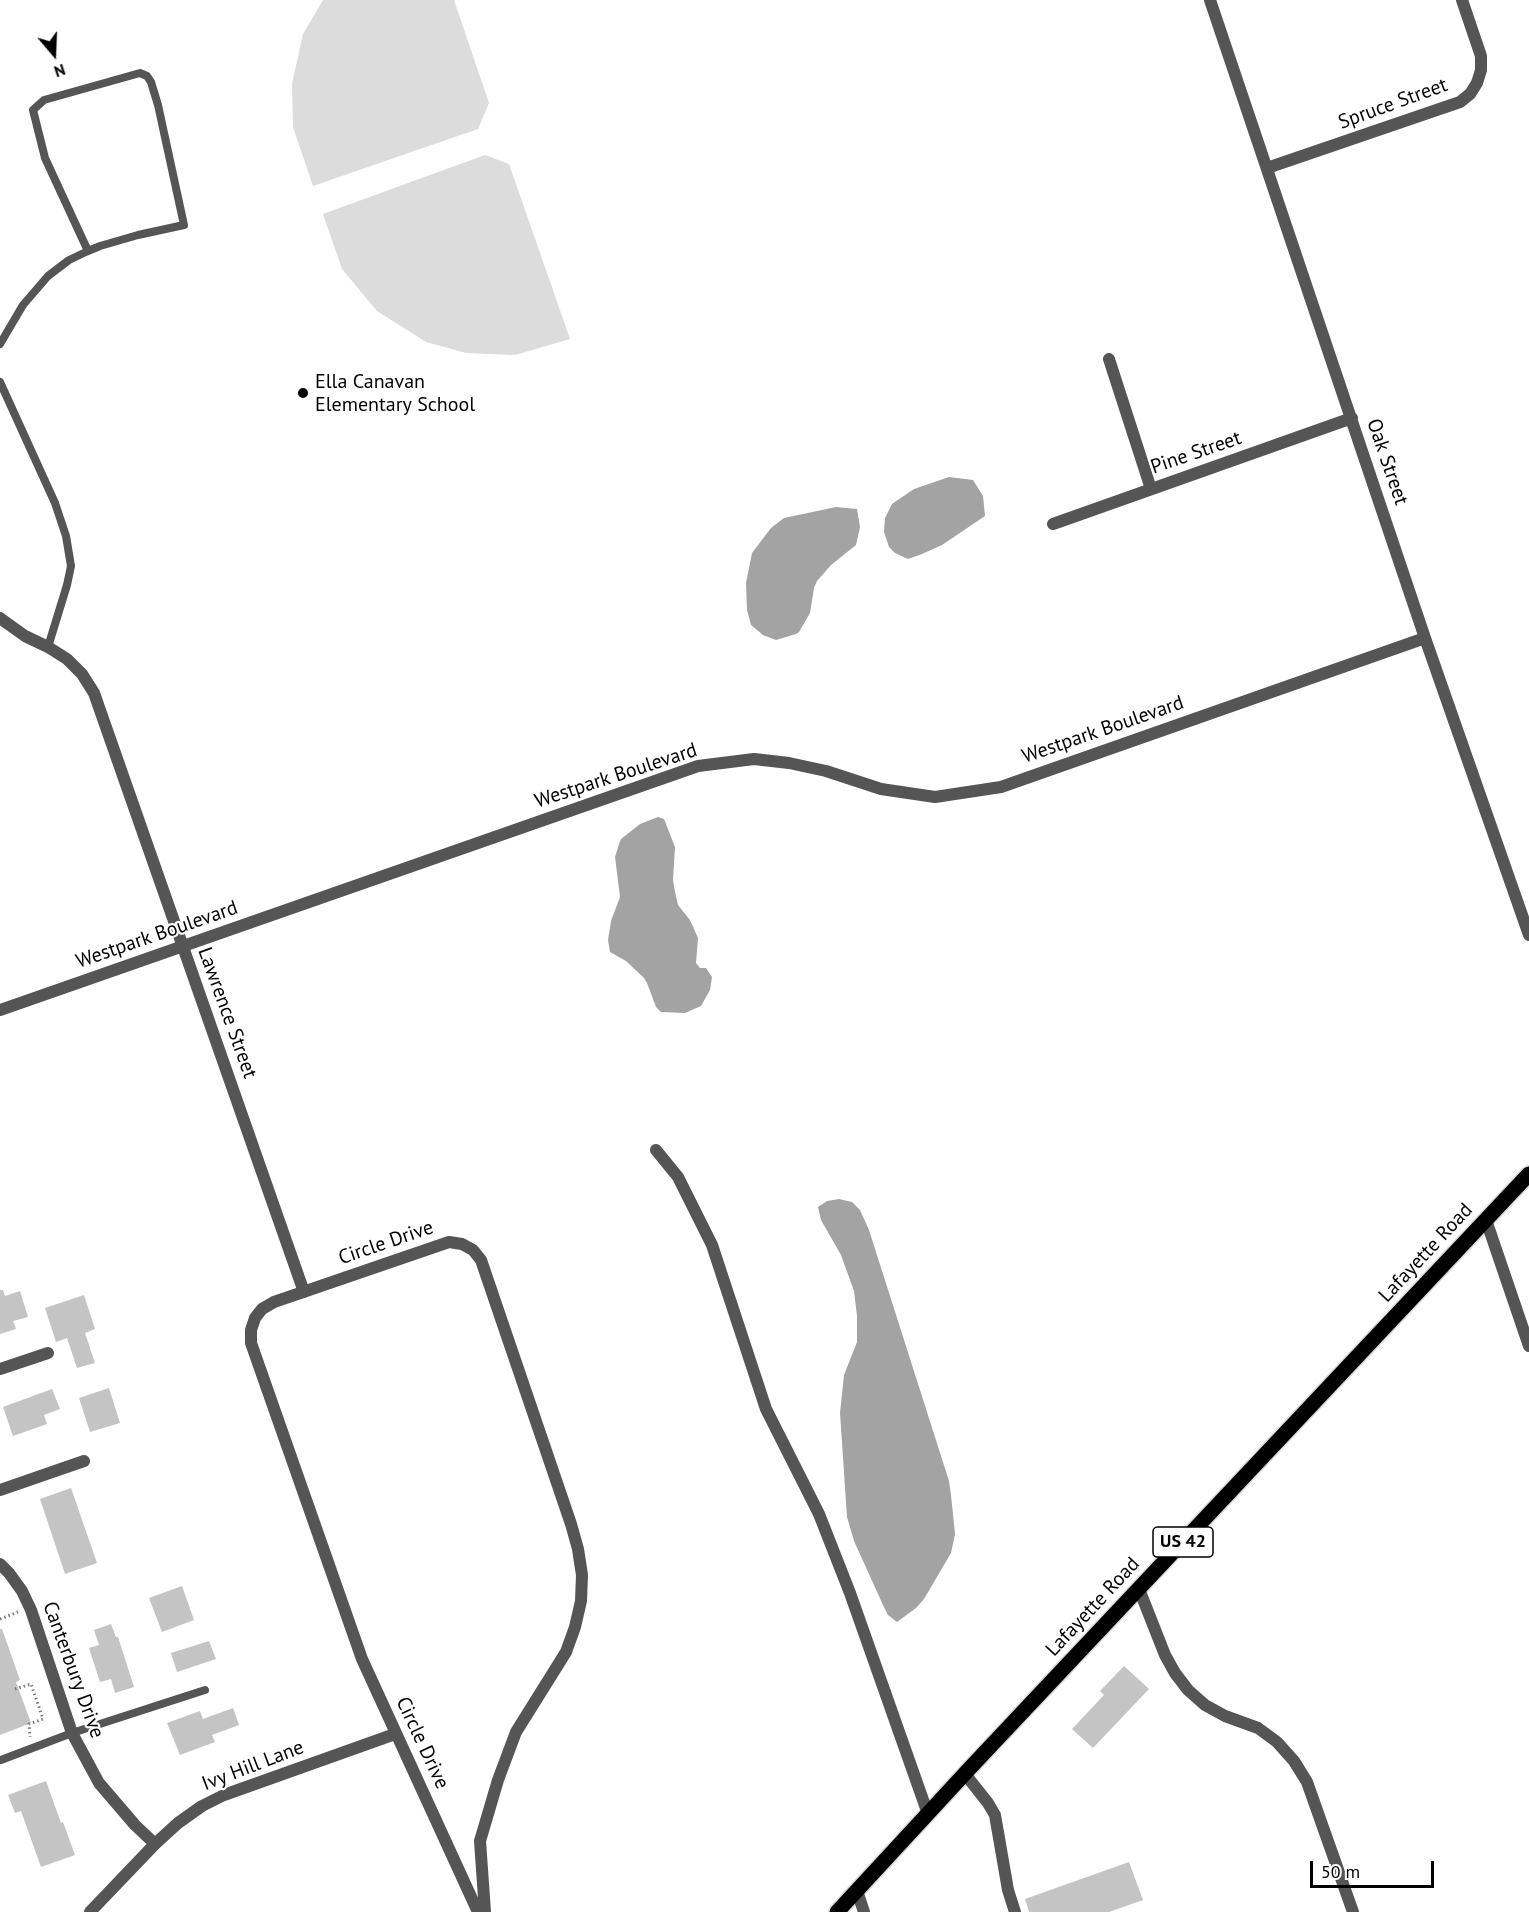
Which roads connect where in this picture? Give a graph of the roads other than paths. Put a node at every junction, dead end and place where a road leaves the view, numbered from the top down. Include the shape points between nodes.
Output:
1 (1210, 0) edge
2 (1462, 0) edge
3 (1267, 168) junction
4 (88, 251) junction
5 (0, 344) edge
6 (1109, 359) dead end
7 (0, 382) edge
8 (1352, 418) junction
9 (1151, 489) junction
10 (1053, 524) dead end
11 (0, 618) edge
12 (1425, 638) junction
13 (48, 646) junction
14 (1529, 935) edge
15 (183, 947) junction
16 (0, 1010) edge
17 (656, 1150) dead end
18 (1529, 1174) edge
19 (1486, 1220) junction
20 (304, 1292) junction
21 (1529, 1346) edge
22 (48, 1353) dead end
23 (0, 1369) edge
24 (84, 1461) dead end
25 (0, 1490) edge
26 (0, 1564) edge
27 (1139, 1589) junction
28 (205, 1690) dead end
29 (72, 1733) junction
30 (395, 1734) junction
31 (1, 1760) edge
32 (965, 1774) junction
33 (928, 1814) junction
34 (155, 1844) junction
35 (857, 1891) junction
36 (90, 1912) edge
37 (478, 1912) edge
38 (485, 1912) edge
39 (837, 1912) edge
40 (864, 1912) edge
41 (1015, 1912) edge
42 (1353, 1912) edge

1 - 3 street, Oak Street
2 - 3 street, Spruce Street via 1481,56 1481,70 1470,94 1460,102
3 - 8 street, Oak Street
4 - 4 lane via 184,225 158,105 151,82 140,73 44,100 33,110 45,158
4 - 5 lane via 48,276 23,305
6 - 9 street
7 - 13 lane via 66,536 71,566
8 - 9 street, Pine Street
8 - 12 street, Oak Street
9 - 10 street, Pine Street
11 - 13 street, Lawrence Street
12 - 14 street, Oak Street
12 - 15 street, Westpark Boulevard via 1001,787 935,796 881,789 789,763 754,759 698,766
13 - 15 street, Lawrence Street via 82,674 94,693
15 - 16 street, Westpark Boulevard
15 - 20 street, Lawrence Street
17 - 33 street via 678,1177 712,1245 766,1409 823,1524
18 - 19 main road, Lafayette Road / US 42
19 - 21 street
19 - 27 main road, Lafayette Road / US 42
20 - 30 street, Circle Drive via 262,1309 253,1324 251,1343 362,1659
20 - 38 street, Circle Drive via 449,1242 473,1250 481,1260 571,1524 582,1575 575,1627 566,1652 516,1732 498,1780 480,1841
22 - 23 street
24 - 25 street
26 - 29 street, Canterbury Drive via 22,1591 31,1610
27 - 32 main road, Lafayette Road / US 42
27 - 42 street via 1175,1674 1188,1690 1225,1716 1258,1728 1294,1761 1307,1782
28 - 29 lane
29 - 31 lane
29 - 34 street, Canterbury Drive via 99,1783
30 - 34 street, Ivy Hill Lane via 224,1795 178,1823
30 - 37 street, Circle Drive
32 - 33 main road, Lafayette Road / US 42
32 - 41 street via 995,1815
33 - 35 main road, Lafayette Road / US 42
34 - 36 street, Ivy Hill Lane
35 - 39 main road, Lafayette Road / US 42
35 - 40 street

